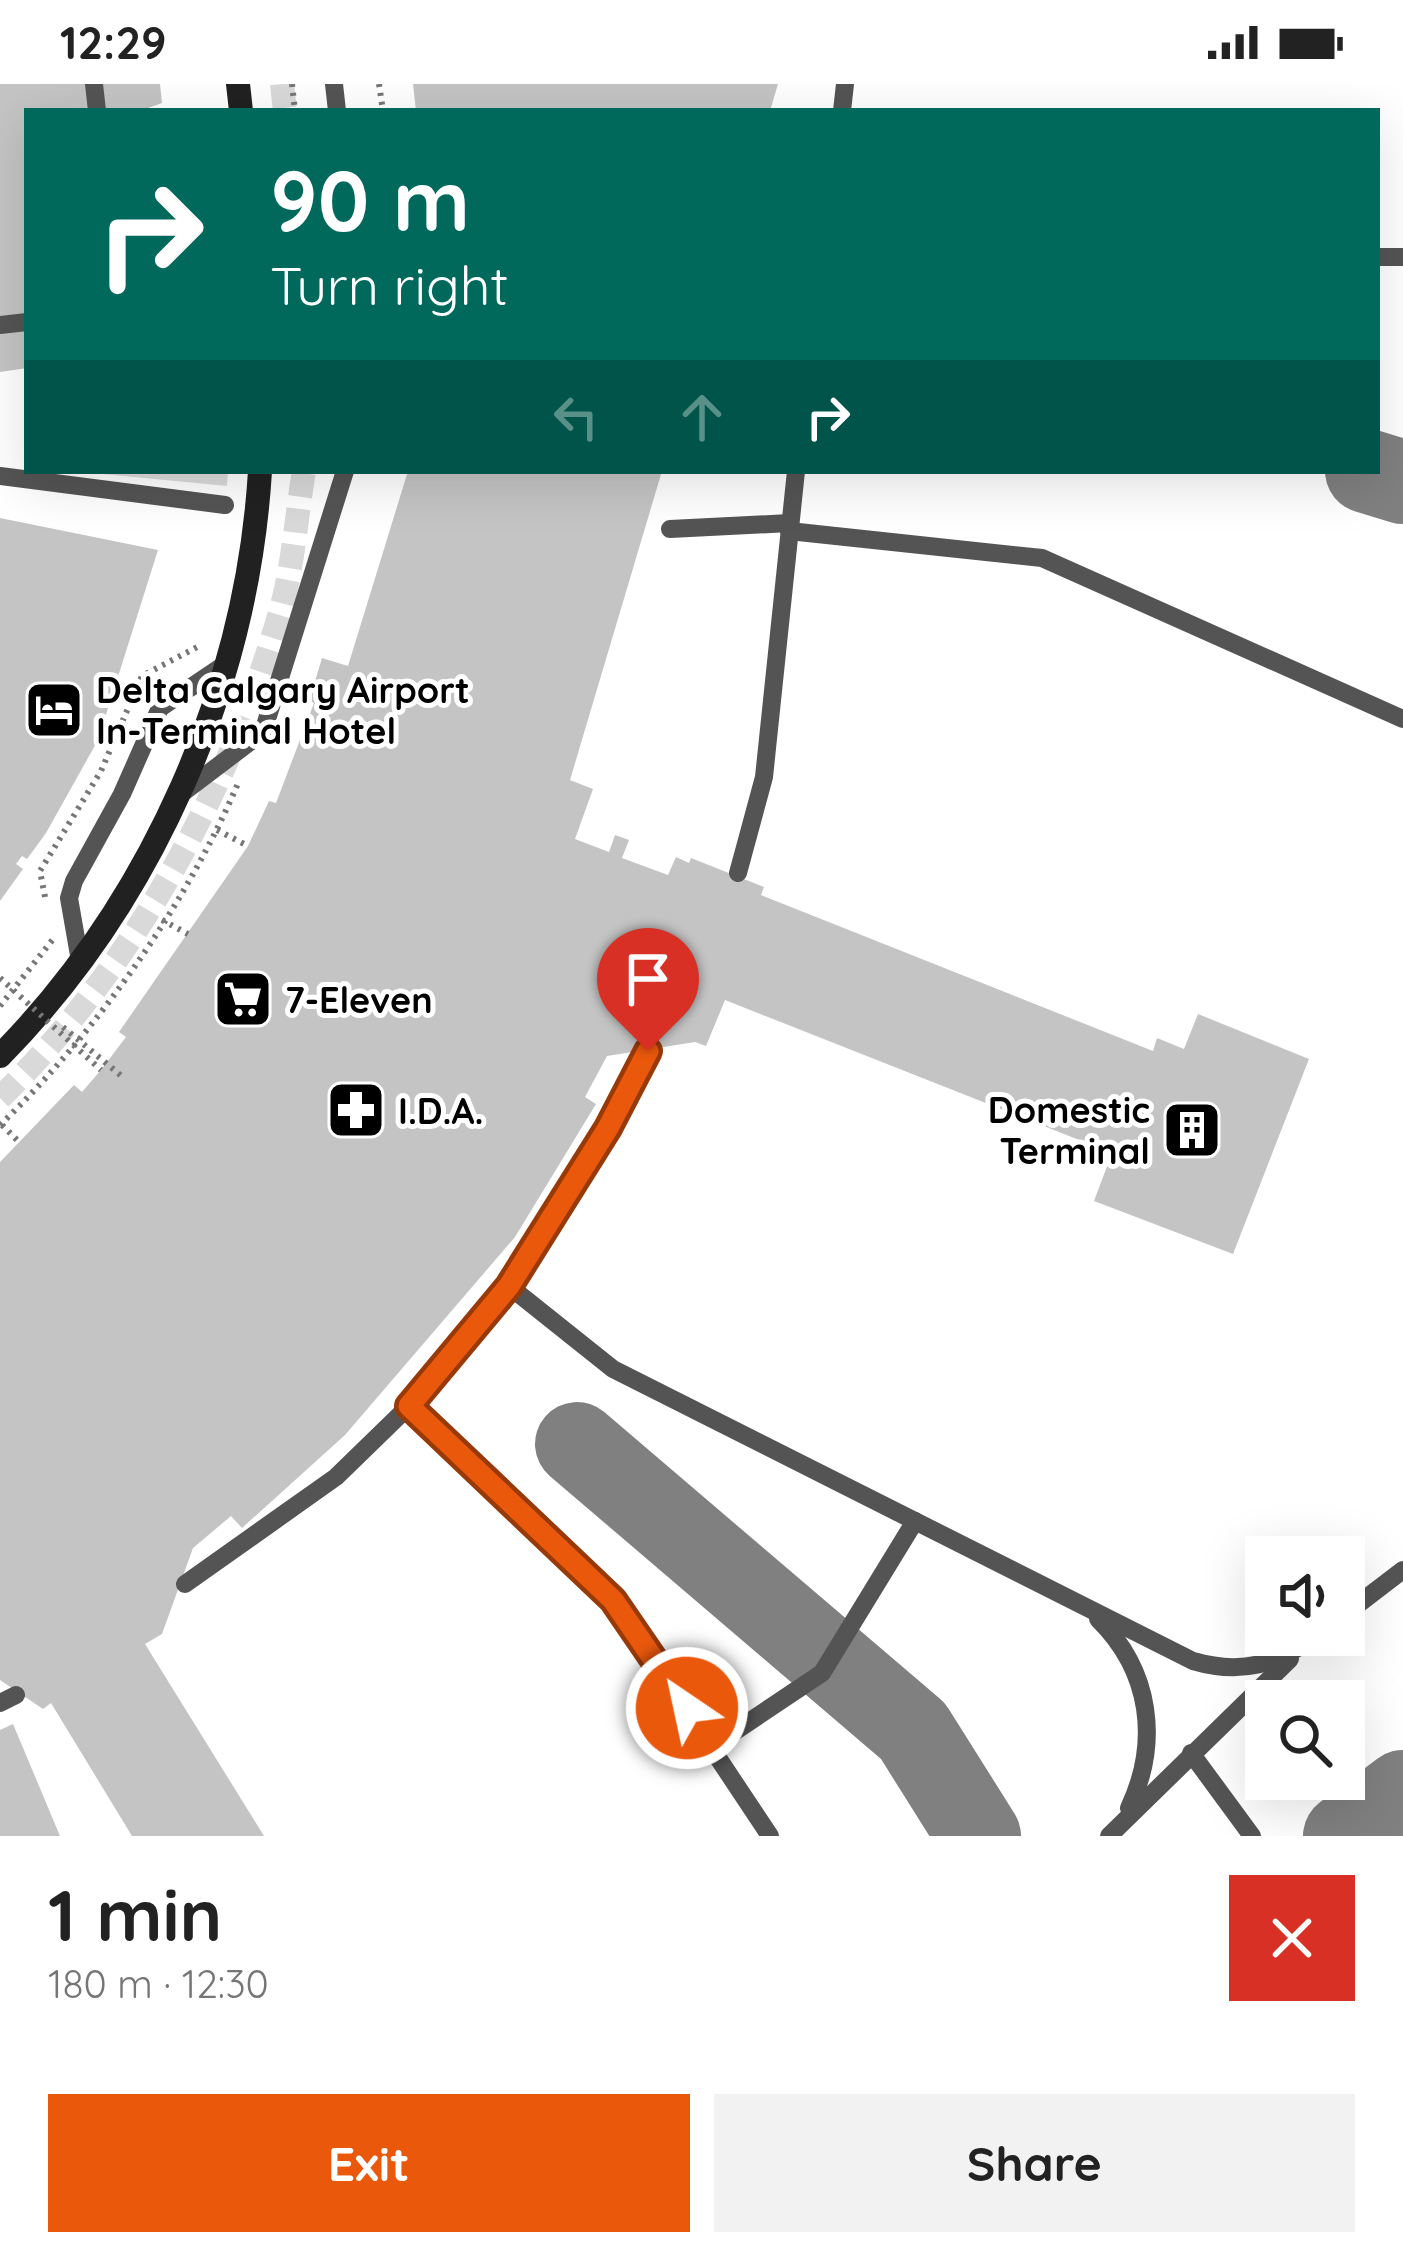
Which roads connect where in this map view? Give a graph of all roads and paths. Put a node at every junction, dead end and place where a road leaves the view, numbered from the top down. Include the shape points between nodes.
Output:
1 (260, 474) edge
2 (345, 474) edge
3 (796, 474) edge
4 (0, 476) edge
5 (225, 505) dead end
6 (789, 527) junction
7 (670, 530) dead end
8 (227, 663) junction
9 (1403, 719) edge
10 (242, 774) dead end
11 (177, 797) junction
12 (217, 830) junction
13 (248, 846) dead end
14 (738, 873) dead end
15 (162, 920) junction
16 (188, 934) dead end
17 (80, 961) junction
18 (0, 978) edge
19 (63, 1028) dead end
20 (648, 1051) dead end
21 (0, 1056) edge
22 (101, 1070) dead end
23 (125, 1078) dead end
24 (1, 1125) edge
25 (21, 1144) dead end
26 (509, 1286) junction
27 (409, 1406) junction
28 (915, 1521) junction
29 (1403, 1570) edge
30 (184, 1584) dead end
31 (1365, 1599) edge
32 (1085, 1608) junction
33 (1279, 1656) edge
34 (1294, 1656) edge
35 (713, 1747) junction
36 (1191, 1753) junction
37 (1112, 1833) edge
38 (770, 1836) edge
39 (1252, 1836) edge

1 - 8 main road
2 - 11 lane via 263,733
3 - 6 lane
4 - 5 lane
6 - 7 lane
6 - 9 lane via 1042,558
6 - 14 lane via 764,776
8 - 11 main road
8 - 17 lane via 160,708 74,881 69,898
10 - 12 path
11 - 17 main road
12 - 13 path
12 - 15 path
15 - 16 path
15 - 24 path via 87,1030
17 - 21 main road
18 - 22 path, bridge
19 - 23 path
20 - 26 lane
24 - 25 path
26 - 27 lane
26 - 28 lane via 613,1370
27 - 30 lane via 336,1477
27 - 35 lane via 613,1600
28 - 32 lane
28 - 35 lane via 822,1673
29 - 31 lane
32 - 33 lane via 1214,1667 1255,1668
32 - 37 lane via 1128,1656 1146,1707 1145,1765
34 - 36 lane
35 - 38 lane
36 - 37 lane
36 - 39 lane

